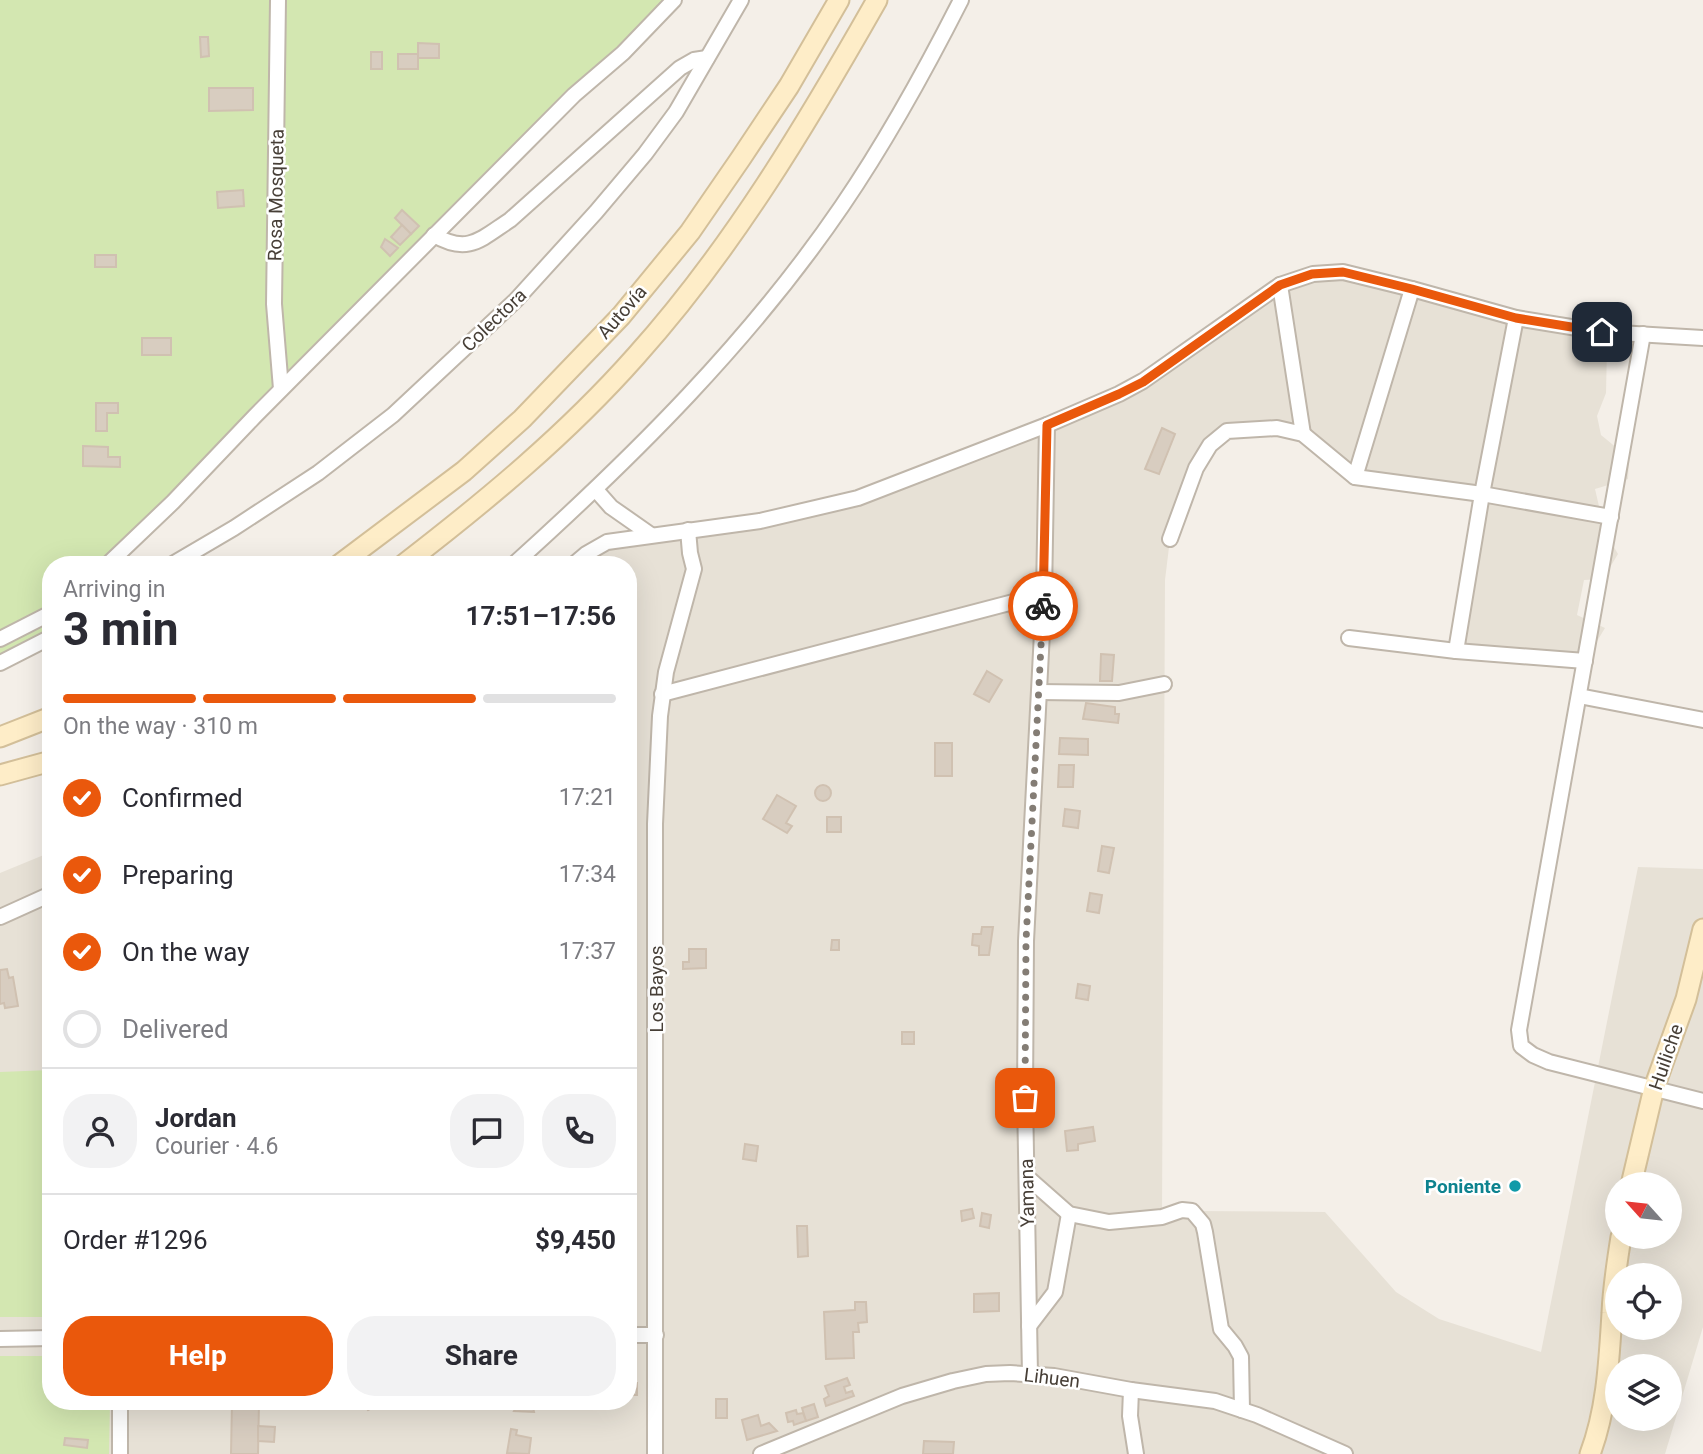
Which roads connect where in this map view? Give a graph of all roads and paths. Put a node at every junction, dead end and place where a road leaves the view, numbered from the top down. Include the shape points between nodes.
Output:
1 (278, 0) edge
2 (674, 0) edge
3 (741, 0) edge
4 (839, 0) edge
5 (877, 0) edge
6 (961, 0) edge
7 (707, 58) junction
8 (434, 235) junction
9 (1280, 285) junction
10 (1412, 289) junction
11 (1516, 318) junction
12 (1643, 334) junction
13 (1703, 338) edge
14 (281, 389) junction
15 (1047, 425) junction
16 (1303, 434) junction
17 (1355, 477) junction
18 (596, 490) junction
19 (1482, 494) junction
20 (1611, 517) junction
21 (688, 530) junction
22 (652, 534) junction
23 (1170, 539) dead end
24 (116, 556) edge
25 (186, 556) edge
26 (351, 556) edge
27 (414, 556) edge
28 (523, 556) edge
29 (584, 556) edge
30 (1044, 594) junction
31 (42, 618) edge
32 (1349, 638) dead end
33 (0, 639) edge
34 (42, 642) edge
35 (1456, 651) junction
36 (1585, 662) junction
37 (0, 663) edge
38 (1164, 684) dead end
39 (1039, 692) junction
40 (662, 694) junction
41 (1579, 696) junction
42 (1703, 720) edge
43 (42, 721) edge
44 (0, 737) edge
45 (42, 763) edge
46 (0, 775) edge
47 (42, 898) edge
48 (0, 917) edge
49 (1703, 929) edge
50 (1654, 1088) junction
51 (1703, 1101) edge
52 (1634, 1172) edge
53 (1027, 1177) junction
54 (1069, 1214) junction
55 (1619, 1250) edge
56 (1030, 1326) junction
57 (637, 1335) edge
58 (656, 1335) junction
59 (42, 1338) edge
60 (0, 1339) edge
61 (1030, 1374) junction
62 (1132, 1390) junction
63 (120, 1410) edge
64 (1242, 1410) junction
65 (120, 1454) edge
66 (655, 1454) edge
67 (761, 1454) edge
68 (1136, 1454) edge
69 (1345, 1454) edge
70 (1590, 1454) edge

1 - 14 street, Rosa Mosqueta via 274,304
2 - 8 street
3 - 7 street, Colectora
4 - 26 street, Autovía via 741,159 690,232 621,316 522,419 464,471
5 - 27 street, Autovía via 795,142 700,279 636,356 521,471
6 - 18 street via 915,91 834,218 732,348
7 - 8 street via 680,68 510,220 480,240 460,246
7 - 25 street, Colectora via 676,112 637,164 533,282 467,347 393,415 318,473
8 - 14 street
9 - 10 street via 1312,274 1343,272
9 - 15 street via 1143,382
9 - 16 street
10 - 11 street
10 - 17 street
11 - 12 street
11 - 19 street
12 - 13 street
12 - 20 street
14 - 24 street
15 - 21 street via 858,498 760,521
15 - 30 street, Yamana
16 - 17 street
16 - 23 street via 1278,428 1227,431 1210,445 1196,468
17 - 19 street
18 - 22 street via 611,507
18 - 28 street
19 - 20 street
19 - 35 street
20 - 36 street
21 - 22 street
21 - 40 street, Los Bayos via 694,569
22 - 29 street via 607,542
30 - 39 street, Yamana
30 - 40 street
31 - 33 street
32 - 35 street
34 - 37 street
35 - 36 street
36 - 41 street
38 - 39 street via 1119,693
39 - 53 street, Yamana via 1026,941
40 - 58 street, Los Bayos via 655,824
41 - 42 street
41 - 50 street via 1519,1030 1521,1046 1549,1062
43 - 44 street
45 - 46 street
47 - 48 street
49 - 50 street, Huiliche via 1686,999
50 - 51 street
50 - 52 street, Huiliche
53 - 54 street
53 - 56 street, Yamana
54 - 56 street via 1055,1292
54 - 64 street via 1109,1222 1192,1211 1205,1232 1221,1329 1241,1357
55 - 70 street via 1605,1399
56 - 61 street, Yamana
57 - 58 street
58 - 66 street, Los Bayos
59 - 60 street
61 - 62 street, Lihuen
61 - 67 street, Lihuen via 986,1374 902,1396
62 - 64 street, Lihuen via 1215,1401
62 - 68 street via 1130,1416
63 - 65 street
64 - 69 street, Lihuen

